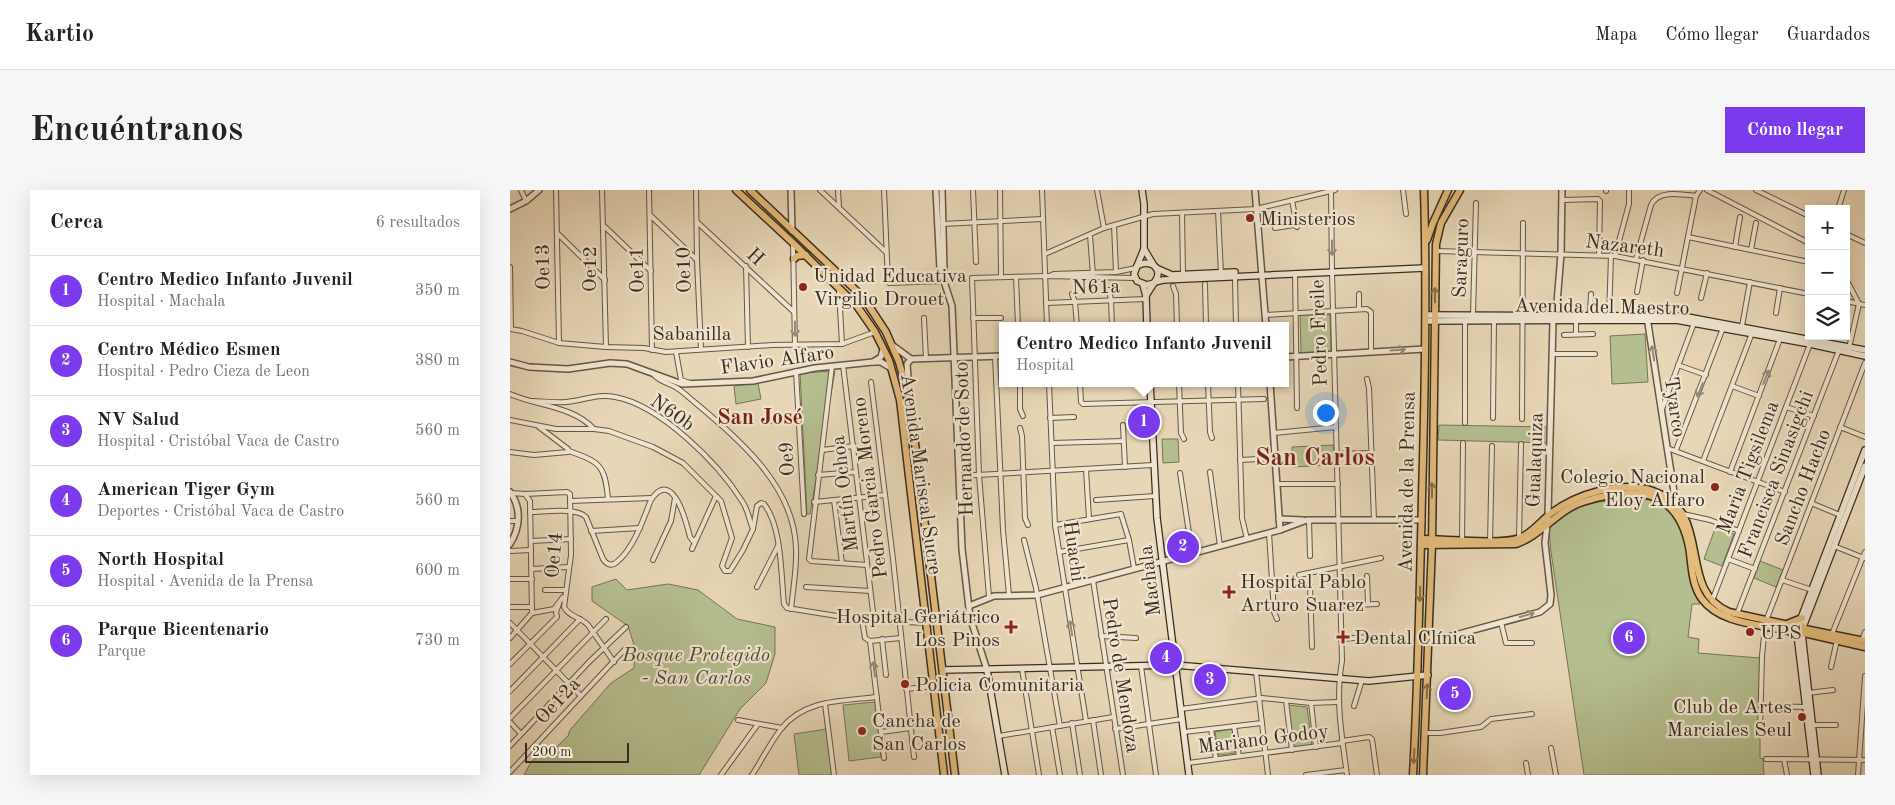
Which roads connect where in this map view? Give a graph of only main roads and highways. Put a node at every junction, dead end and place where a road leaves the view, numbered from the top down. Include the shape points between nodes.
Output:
1 (736, 190) edge
2 (750, 190) edge
3 (1142, 190) edge
4 (1424, 190) edge
5 (1448, 190) edge
6 (1460, 190) edge
7 (769, 208) junction
8 (763, 214) junction
9 (780, 219) junction
10 (1425, 223) junction
11 (1433, 223) junction
12 (775, 226) junction
13 (1144, 249) junction
14 (1425, 251) junction
15 (806, 255) junction
16 (794, 258) road end
17 (1426, 259) junction
18 (1154, 266) junction
19 (1137, 267) junction
20 (1424, 268) junction
21 (1221, 275) junction
22 (1435, 275) junction
23 (1154, 282) junction
24 (1143, 285) junction
25 (1146, 297) junction
26 (1609, 317) junction
27 (1666, 317) junction
28 (1426, 318) junction
29 (1435, 318) junction
30 (1494, 318) junction
31 (1555, 318) junction
32 (1147, 322) edge
33 (1715, 324) junction
34 (1761, 332) junction
35 (1802, 340) junction
36 (1840, 347) junction
37 (1849, 349) junction
38 (1865, 350) edge
39 (1865, 356) edge
40 (1150, 387) edge
41 (1865, 450) edge
42 (1865, 466) edge
43 (1862, 482) edge
44 (1568, 505) junction
45 (1422, 542) junction
46 (1432, 542) junction
47 (1490, 543) junction
48 (1692, 549) junction
49 (932, 590) junction
50 (922, 591) junction
51 (1802, 618) junction
52 (1750, 620) junction
53 (1766, 623) junction
54 (1784, 624) junction
55 (1801, 632) junction
56 (1852, 641) junction
57 (1864, 643) edge
58 (1175, 666) junction
59 (943, 670) junction
60 (988, 670) junction
61 (1428, 675) junction
62 (1418, 676) junction
63 (1814, 759) junction
64 (946, 775) edge
65 (954, 775) edge
66 (1005, 775) edge
67 (1189, 775) edge
68 (1412, 775) edge
69 (1423, 775) edge
70 (1814, 775) edge
71 (1818, 775) edge

1 - 8 main road, Avenida Mariscal Sucre
2 - 7 main road, Avenida Mariscal Sucre
3 - 13 main road
4 - 10 main road, Avenida de la Prensa
5 - 11 main road
6 - 22 main road, Avenida de la Prensa via 1441,223
7 - 8 main road
7 - 9 main road, Avenida Mariscal Sucre
8 - 12 main road, Avenida Mariscal Sucre
9 - 12 main road
9 - 49 main road, Avenida Mariscal Sucre via 863,297 899,362 910,401
10 - 11 main road
10 - 14 main road, Avenida de la Prensa
11 - 14 main road
12 - 15 main road, Avenida Mariscal Sucre
13 - 18 main road
13 - 19 main road
14 - 17 main road, Avenida de la Prensa
15 - 16 main road
15 - 50 main road, Avenida Mariscal Sucre via 857,306 891,368 900,400
17 - 20 main road, Avenida de la Prensa
17 - 22 main road
18 - 19 main road via 1145,262
18 - 21 main road via 1170,274
18 - 23 main road via 1158,274
19 - 24 main road via 1135,278
20 - 21 main road
20 - 28 main road, Avenida de la Prensa
21 - 23 main road
29 -> 22 main road, Avenida de la Prensa
23 - 24 main road
23 - 25 main road
24 - 25 main road
25 - 32 main road
26 - 27 main road, Avenida del Maestro
26 - 31 main road, Avenida del Maestro
26 - 31 main road, Avenida del Maestro
27 - 33 main road, Avenida del Maestro
27 - 33 main road, Avenida del Maestro via 1682,316
28 - 29 main road, Avenida del Maestro
28 - 45 main road, Avenida de la Prensa
29 - 30 main road, Avenida del Maestro via 1466,321
29 - 30 main road, Avenida del Maestro via 1473,315
46 -> 29 main road, Avenida de la Prensa
30 - 31 main road, Avenida del Maestro
33 - 34 main road, Avenida del Maestro via 1742,326
33 - 34 main road, Avenida del Maestro via 1723,328
34 - 35 main road, Avenida del Maestro
34 - 35 main road, Avenida del Maestro
35 - 36 main road, Avenida del Maestro
35 - 36 main road, Avenida del Maestro
36 - 37 main road, Avenida del Maestro
37 - 38 main road, Avenida del Maestro
37 - 39 main road, Avenida del Maestro
40 - 58 main road, Machala via 1155,496
41 - 51 main road
42 - 43 main road
43 - 55 main road
44 - 47 main road via 1548,515 1519,538
44 - 47 main road via 1526,540 1516,544
44 - 48 main road via 1622,492 1654,497 1676,514
44 - 48 main road via 1582,496 1612,489 1630,487 1656,492 1676,505 1683,514 1689,525
45 - 46 main road
45 -> 62 main road, Avenida de la Prensa
46 - 47 main road
46 - 61 main road, Avenida de la Prensa
48 - 52 main road via 1700,580 1712,601 1722,609
48 - 52 main road via 1693,576 1702,599 1718,613
49 - 50 main road
49 - 59 main road, Avenida Mariscal Sucre
50 - 64 main road, Avenida Mariscal Sucre
51 - 54 main road
51 - 55 main road
52 - 53 main road
53 - 54 main road
53 - 55 main road
54 - 55 main road
55 - 56 main road
55 - 56 main road via 1832,634
55 - 63 main road
55 - 63 main road via 1806,707
56 - 57 main road
58 - 60 main road
58 - 62 main road via 1362,680
58 - 67 main road, Machala
59 - 60 main road
59 - 65 main road, Avenida Mariscal Sucre
60 - 66 main road
61 - 62 main road
69 -> 61 main road, Avenida de la Prensa
62 -> 68 main road, Avenida de la Prensa
63 - 70 main road
63 - 71 main road

